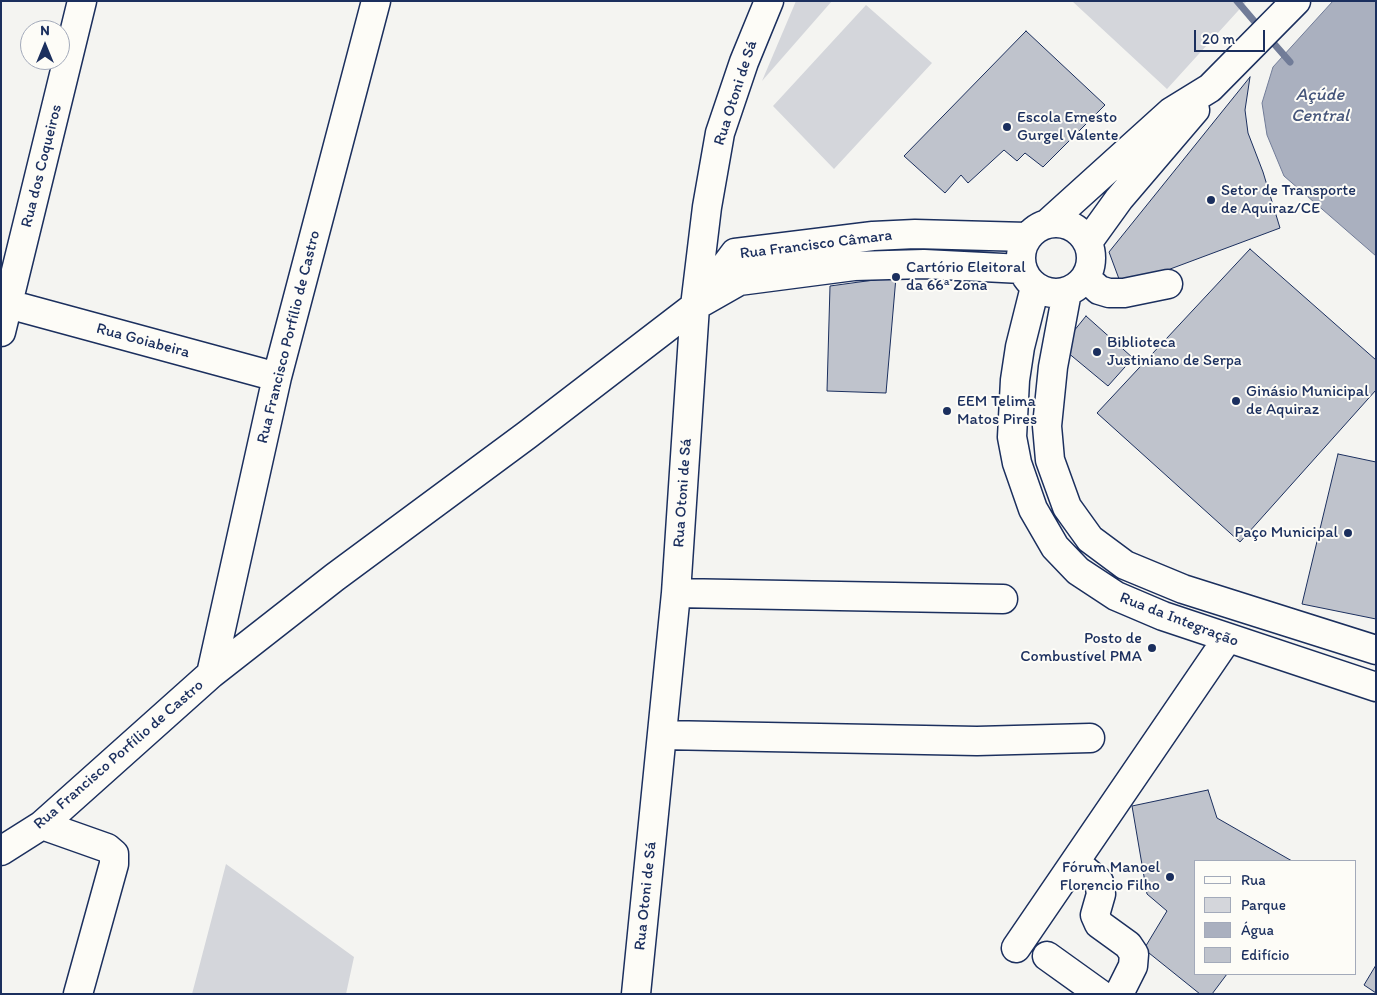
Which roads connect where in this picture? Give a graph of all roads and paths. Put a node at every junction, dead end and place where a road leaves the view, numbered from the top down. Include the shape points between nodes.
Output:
1 (82, 1) edge
2 (376, 1) edge
3 (769, 1) edge
4 (1288, 11) edge
5 (1210, 88) junction
6 (1037, 231) junction
7 (1088, 242) junction
8 (1028, 278) junction
9 (1168, 284) dead end
10 (1076, 285) junction
11 (8, 304) junction
12 (695, 306) junction
13 (1, 332) edge
14 (277, 377) junction
15 (676, 593) junction
16 (1003, 599) dead end
17 (1227, 639) junction
18 (1376, 650) edge
19 (211, 674) junction
20 (1376, 687) edge
21 (662, 736) junction
22 (1090, 738) dead end
23 (42, 825) junction
24 (1, 851) edge
25 (1075, 862) junction
26 (1016, 948) dead end
27 (1047, 956) dead end
28 (78, 994) edge
29 (636, 994) edge
30 (1100, 994) edge
31 (1119, 994) edge

1 - 11 street, Rua dos Coqueiros
2 - 14 street, Rua Francisco Porfílio de Castro
3 - 12 street, Rua Otoni de Sá via 720,133
4 - 5 street
5 - 6 street via 1171,112
5 - 7 street via 1203,101 1119,199
6 - 7 street via 1070,226
6 - 8 street via 1022,247
6 - 12 street, Rua Francisco Câmara via 873,236 735,253
7 - 10 street via 1090,267
8 - 10 street via 1051,293
8 - 12 street, Rua Francisco Câmara via 924,264 854,266 739,281
8 - 17 street, Rua da Integração via 1016,372 1012,437 1033,509 1055,547 1078,571 1097,584 1116,596 1163,616
9 - 10 street via 1124,293
10 - 18 street, Rua da Integração via 1053,367 1048,426 1050,460 1066,506 1090,539 1125,565 1183,589
11 - 13 street, Rua dos Coqueiros
11 - 14 street, Rua Goiabeira
12 - 15 street, Rua Otoni de Sá
12 - 19 street, Rua Francisco Porfílio de Castro
14 - 19 street, Rua Francisco Porfílio de Castro
15 - 16 street
15 - 21 street, Rua Otoni de Sá
17 - 20 street, Rua da Integração
17 - 25 street
19 - 23 street, Rua Francisco Porfílio de Castro
21 - 22 street via 977,741
21 - 29 street, Rua Otoni de Sá
23 - 24 street, Rua Francisco Porfílio de Castro
23 - 28 street via 107,848 114,854
25 - 26 street
25 - 31 street via 1099,882 1101,894 1095,915 1099,924 1128,945 1134,954 1133,966
27 - 30 street

